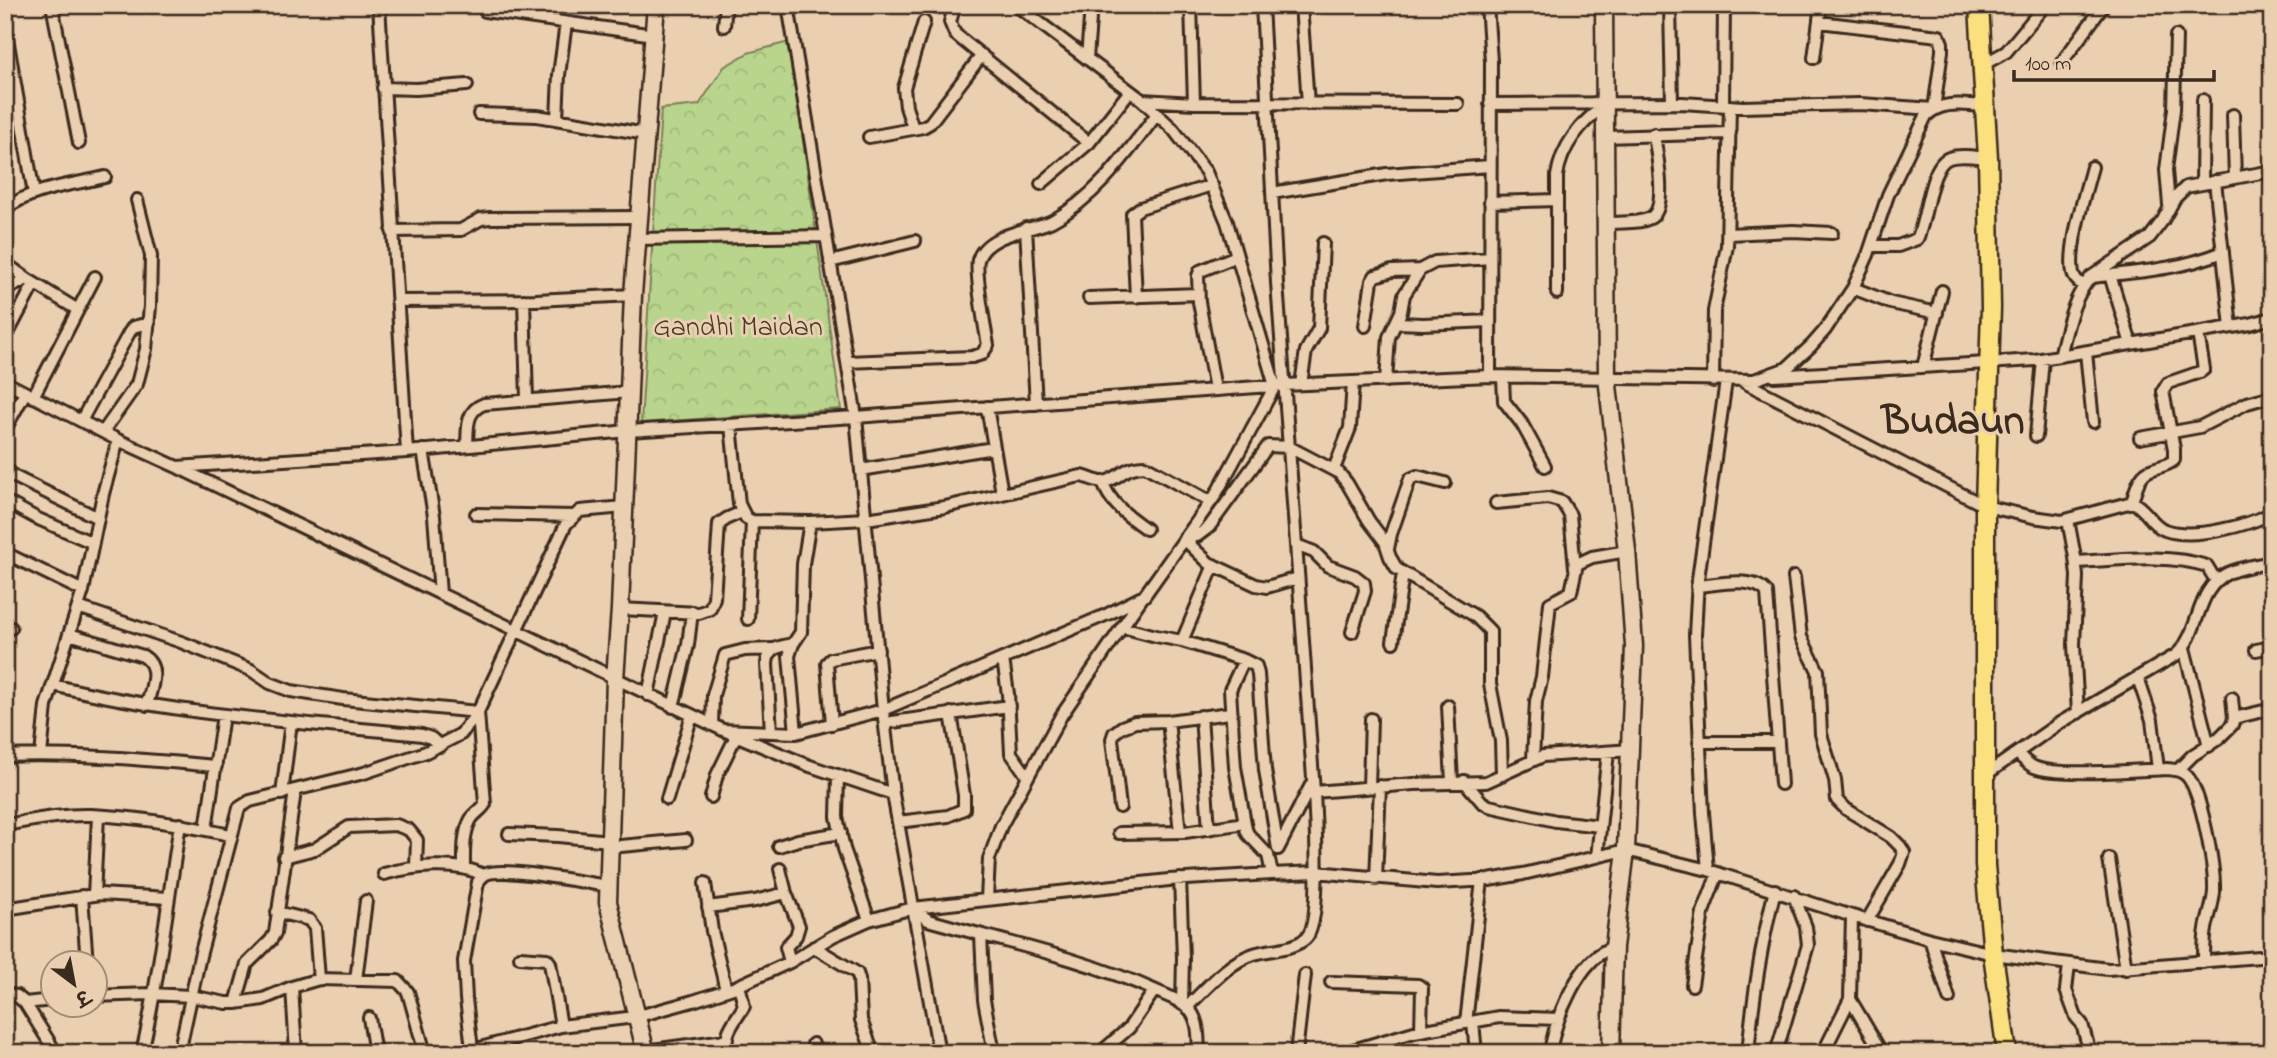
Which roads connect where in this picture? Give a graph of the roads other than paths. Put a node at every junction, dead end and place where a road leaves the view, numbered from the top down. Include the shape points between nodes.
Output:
1 (52, 5) edge
2 (379, 5) edge
3 (656, 5) edge
4 (726, 5) edge
5 (788, 5) edge
6 (956, 5) edge
7 (1016, 5) edge
8 (1091, 5) edge
9 (1191, 5) edge
10 (1262, 5) edge
11 (1301, 5) edge
12 (1487, 5) edge
13 (1604, 5) edge
14 (1670, 5) edge
15 (1724, 5) edge
16 (1821, 5) edge
17 (1979, 5) edge
18 (2045, 5) edge
19 (2104, 5) edge
20 (485, 11) dead end
21 (924, 22) dead end
22 (1819, 22) junction
23 (566, 23) junction
24 (5, 26) edge
25 (724, 26) dead end
26 (654, 35) junction
27 (2176, 36) dead end
28 (982, 55) junction
29 (1814, 58) dead end
30 (1087, 59) junction
31 (2062, 62) dead end
32 (1982, 65) junction
33 (467, 85) dead end
34 (383, 88) junction
35 (1130, 91) junction
36 (1142, 100) junction
37 (2203, 100) dead end
38 (1194, 103) junction
39 (1672, 103) junction
40 (1267, 104) junction
41 (1308, 104) junction
42 (1458, 104) dead end
43 (1490, 104) junction
44 (1605, 105) junction
45 (1727, 105) junction
46 (1984, 106) junction
47 (1934, 108) junction
48 (479, 114) dead end
49 (1157, 114) junction
50 (2233, 115) dead end
51 (557, 119) junction
52 (913, 128) junction
53 (1730, 133) junction
54 (646, 134) junction
55 (1654, 134) junction
56 (869, 136) dead end
57 (1605, 136) junction
58 (79, 143) dead end
59 (1089, 143) junction
60 (1988, 158) junction
61 (1490, 166) junction
62 (2092, 167) dead end
63 (2272, 171) edge
64 (105, 177) dead end
65 (2235, 178) junction
66 (2215, 181) junction
67 (1041, 184) dead end
68 (2202, 184) junction
69 (1212, 185) junction
70 (1272, 192) junction
71 (34, 194) junction
72 (137, 200) dead end
73 (1557, 200) junction
74 (1490, 202) junction
75 (2169, 205) junction
76 (5, 209) edge
77 (639, 217) junction
78 (1606, 223) junction
79 (1026, 228) junction
80 (393, 232) junction
81 (1832, 233) dead end
82 (1728, 234) junction
83 (826, 236) junction
84 (637, 239) junction
85 (915, 241) dead end
86 (1323, 243) dead end
87 (1871, 246) junction
88 (2223, 253) junction
89 (1237, 256) junction
90 (1490, 258) junction
91 (830, 262) junction
92 (5, 263) edge
93 (1420, 270) junction
94 (2110, 275) junction
95 (95, 277) dead end
96 (2087, 281) junction
97 (31, 282) junction
98 (1853, 288) junction
99 (5, 290) edge
100 (1942, 291) dead end
101 (1557, 293) dead end
102 (1198, 294) junction
103 (633, 295) junction
104 (1136, 297) junction
105 (1089, 298) dead end
106 (524, 300) junction
107 (397, 301) junction
108 (78, 310) junction
109 (1937, 313) junction
110 (2272, 318) edge
111 (1490, 320) junction
112 (149, 323) junction
113 (1397, 323) junction
114 (1365, 326) dead end
115 (2231, 327) junction
116 (2198, 332) junction
117 (5, 339) edge
118 (2131, 344) junction
119 (2086, 352) junction
120 (2060, 356) junction
121 (2043, 359) junction
122 (847, 362) junction
123 (1987, 363) junction
124 (1923, 367) junction
125 (1490, 376) junction
126 (1503, 377) junction
127 (1607, 377) junction
128 (1768, 377) junction
129 (1386, 381) junction
130 (1713, 381) junction
131 (1726, 381) junction
132 (1742, 381) junction
133 (5, 382) edge
134 (1353, 382) junction
135 (1301, 384) junction
136 (1280, 385) junction
137 (1215, 389) junction
138 (629, 391) junction
139 (29, 395) junction
140 (2272, 396) edge
141 (527, 400) junction
142 (1036, 404) junction
143 (987, 407) junction
144 (856, 417) junction
145 (81, 421) junction
146 (2093, 422) dead end
147 (731, 425) junction
148 (5, 429) edge
149 (103, 432) junction
150 (628, 432) junction
151 (2169, 432) junction
152 (2036, 436) dead end
153 (2140, 438) dead end
154 (118, 440) junction
155 (467, 446) junction
156 (993, 447) junction
157 (1289, 447) junction
158 (423, 450) junction
159 (407, 452) junction
160 (1545, 466) dead end
161 (5, 467) edge
162 (177, 467) junction
163 (1334, 469) junction
164 (861, 470) junction
165 (1103, 482) junction
166 (1445, 482) dead end
167 (1002, 494) junction
168 (5, 501) edge
169 (1211, 502) junction
170 (2132, 502) junction
171 (1496, 503) dead end
172 (1985, 506) junction
173 (624, 507) junction
174 (742, 512) junction
175 (2272, 513) edge
176 (476, 514) dead end
177 (573, 516) junction
178 (99, 518) junction
179 (866, 519) junction
180 (2068, 520) junction
181 (752, 521) junction
182 (810, 522) junction
183 (1146, 529) dead end
184 (1184, 539) junction
185 (93, 543) junction
186 (1296, 545) junction
187 (1388, 550) junction
188 (1627, 551) junction
189 (5, 553) edge
190 (2076, 562) junction
191 (2272, 562) edge
192 (1214, 565) junction
193 (1575, 568) junction
194 (1403, 573) junction
195 (1794, 577) dead end
196 (1298, 578) junction
197 (2216, 582) junction
198 (1697, 586) junction
199 (83, 591) junction
200 (440, 594) junction
201 (1144, 596) junction
202 (78, 607) junction
203 (620, 608) junction
204 (665, 612) junction
205 (692, 612) junction
206 (748, 620) dead end
207 (1122, 627) junction
208 (516, 631) junction
209 (1352, 632) dead end
210 (69, 634) junction
211 (1182, 640) junction
212 (1393, 642) dead end
213 (793, 644) junction
214 (2272, 647) edge
215 (2184, 648) junction
216 (772, 649) junction
217 (878, 650) junction
218 (2256, 650) dead end
219 (1003, 659) junction
220 (1244, 660) junction
221 (2138, 678) junction
222 (615, 679) junction
223 (53, 685) junction
224 (648, 695) junction
225 (2232, 698) dead end
226 (147, 705) junction
227 (1009, 706) junction
228 (1448, 706) dead end
229 (673, 707) junction
230 (2272, 709) edge
231 (883, 710) junction
232 (478, 712) junction
233 (951, 713) junction
234 (1230, 713) junction
235 (2078, 713) junction
236 (223, 715) junction
237 (692, 715) junction
238 (1201, 716) junction
239 (2234, 718) junction
240 (1371, 719) dead end
241 (1168, 720) junction
242 (290, 722) junction
243 (885, 723) junction
244 (832, 724) junction
245 (718, 728) junction
246 (772, 732) junction
247 (796, 733) junction
248 (736, 736) junction
249 (1699, 742) junction
250 (1778, 742) junction
251 (440, 746) junction
252 (2209, 746) junction
253 (1632, 750) junction
254 (1608, 752) junction
255 (2017, 753) junction
256 (41, 755) junction
257 (5, 756) edge
258 (1533, 759) junction
259 (215, 766) junction
260 (2158, 769) junction
261 (2178, 770) junction
262 (838, 775) junction
263 (1502, 775) junction
264 (1984, 776) junction
265 (1028, 777) junction
266 (1464, 781) junction
267 (1452, 782) junction
268 (1781, 784) dead end
269 (1313, 786) junction
270 (1374, 787) junction
271 (295, 792) junction
272 (282, 794) junction
273 (893, 794) junction
274 (711, 797) dead end
275 (667, 799) dead end
276 (1120, 807) dead end
277 (98, 816) junction
278 (898, 822) junction
279 (1245, 822) junction
280 (180, 824) junction
281 (5, 825) edge
282 (1600, 826) junction
283 (1209, 829) junction
284 (206, 830) junction
285 (1180, 832) junction
286 (841, 833) junction
287 (1119, 833) dead end
288 (509, 834) dead end
289 (230, 835) junction
290 (686, 840) dead end
291 (610, 844) junction
292 (779, 846) dead end
293 (1278, 849) junction
294 (1626, 850) junction
295 (284, 857) junction
296 (1597, 857) junction
297 (2109, 859) dead end
298 (416, 867) junction
299 (464, 867) junction
300 (780, 869) dead end
301 (1271, 870) junction
302 (1713, 871) junction
303 (1316, 872) junction
304 (384, 874) dead end
305 (483, 875) junction
306 (1180, 879) junction
307 (1376, 879) junction
308 (1482, 880) junction
309 (705, 883) dead end
310 (609, 886) junction
311 (1775, 890) junction
312 (786, 893) junction
313 (88, 896) junction
314 (1794, 897) junction
315 (169, 898) junction
316 (987, 899) junction
317 (366, 901) dead end
318 (708, 907) junction
319 (913, 908) junction
320 (5, 909) edge
321 (277, 912) junction
322 (1852, 916) junction
323 (869, 920) junction
324 (1867, 920) junction
325 (981, 935) junction
326 (1930, 939) junction
327 (814, 947) junction
328 (1614, 947) junction
329 (87, 950) edge
330 (1993, 954) junction
331 (2272, 956) edge
332 (520, 957) dead end
333 (790, 962) junction
334 (2204, 962) junction
335 (2069, 965) junction
336 (2126, 969) junction
337 (1306, 975) dead end
338 (319, 979) junction
339 (356, 980) junction
340 (1331, 982) dead end
341 (739, 985) junction
342 (1692, 985) dead end
343 (292, 986) junction
344 (726, 990) junction
345 (1154, 991) junction
346 (6, 992) edge
347 (155, 994) junction
348 (108, 996) edge
349 (191, 996) junction
350 (1949, 998) dead end
351 (1850, 999) junction
352 (38, 1002) edge
353 (24, 1003) junction
354 (236, 1003) junction
355 (1184, 1006) junction
356 (369, 1017) dead end
357 (635, 1017) junction
358 (1558, 1019) junction
359 (1470, 1022) junction
360 (561, 1026) junction
361 (1421, 1031) junction
362 (725, 1040) junction
363 (467, 1051) edge
364 (645, 1052) edge
365 (57, 1053) edge
366 (142, 1053) edge
367 (178, 1053) edge
368 (296, 1053) edge
369 (375, 1053) edge
370 (425, 1053) edge
371 (728, 1053) edge
372 (873, 1053) edge
373 (940, 1053) edge
374 (994, 1053) edge
375 (1100, 1053) edge
376 (1199, 1053) edge
377 (1296, 1053) edge
378 (1343, 1053) edge
379 (1475, 1053) edge
380 (1550, 1053) edge
381 (1612, 1053) edge
382 (1748, 1053) edge
383 (1776, 1053) edge
384 (1823, 1053) edge
385 (1882, 1053) edge
386 (2007, 1053) edge
387 (2090, 1053) edge

1 - 58 street
2 - 34 street
3 - 26 street
4 - 25 street
5 - 83 street
6 - 28 street via 951,28
7 - 30 street
8 - 30 street
9 - 38 street
10 - 40 street
11 - 41 street
12 - 43 street
13 - 44 street
14 - 39 street
15 - 45 street
16 - 22 street
17 - 32 main road
18 - 32 street via 2006,52
19 - 31 street
20 - 23 street
21 - 52 street via 904,88
22 - 29 street
22 - 47 street via 1939,36 1942,51
23 - 26 street
23 - 51 street
24 - 71 street
26 - 54 street
27 - 75 street via 2166,170
28 - 52 street via 930,123
28 - 59 street
30 - 35 street
32 - 46 main road
33 - 34 street
34 - 80 street
35 - 36 street
35 - 59 street
36 - 38 street
36 - 49 street
37 - 68 street
38 - 40 street
39 - 44 street
39 - 45 street
40 - 41 street
40 - 70 street
41 - 42 street
43 - 44 street
43 - 61 street
44 - 57 street
44 - 73 street via 1592,113 1561,155
45 - 47 street
45 - 53 street
46 - 47 street
46 - 60 main road
47 - 87 street via 1888,195
48 - 51 street
49 - 69 street via 1194,155
49 - 79 street via 1117,166 1072,209
50 - 65 street
51 - 54 street
52 - 56 street
53 - 55 street
53 - 82 street
54 - 77 street
55 - 57 street
55 - 78 street via 1660,198 1656,213 1643,220
57 - 78 street
59 - 67 street
60 - 87 street via 1943,161 1917,239 1898,246
60 - 123 main road via 1991,307
61 - 70 street via 1387,174
61 - 74 street
62 - 96 street via 2078,219 2073,263 2074,276
63 - 65 street
64 - 71 street
65 - 66 street
66 - 68 street
66 - 88 street
68 - 75 street via 2186,187
69 - 89 street
69 - 104 street via 1132,214
70 - 136 street
71 - 76 street
72 - 112 street via 150,256
73 - 74 street
73 - 101 street
74 - 90 street
75 - 96 street via 2150,237
77 - 80 street via 489,218 461,230
77 - 84 street
78 - 127 street
79 - 122 street via 991,243 978,258 988,345 982,354
79 - 142 street
80 - 107 street
81 - 82 street
82 - 130 street via 1714,311
83 - 84 street
83 - 91 street
84 - 103 street
85 - 91 street
86 - 135 street via 1319,328 1306,351
87 - 98 street
88 - 94 street via 2193,263
88 - 115 street
89 - 102 street via 1200,271
89 - 136 street
90 - 93 street via 1436,262
90 - 111 street
91 - 122 street
92 - 97 street
93 - 113 street via 1404,295
93 - 114 street via 1375,276
94 - 96 street
94 - 118 street
95 - 108 street
96 - 120 street via 2071,315
97 - 99 street
97 - 108 street
97 - 117 street
98 - 109 street via 1891,303
98 - 128 street via 1811,346 1787,368
100 - 109 street
102 - 104 street
102 - 137 street
103 - 106 street
103 - 138 street
104 - 105 street
106 - 107 street
106 - 141 street
107 - 159 street
108 - 139 street
109 - 124 street
110 - 115 street
111 - 113 street
111 - 125 street
112 - 145 street via 129,332
112 - 149 street via 140,377
113 - 129 street via 1389,337
115 - 116 street
116 - 118 street
116 - 151 street via 2204,369 2164,387
118 - 119 street
119 - 120 street
119 - 146 street
120 - 121 street
121 - 123 street
121 - 152 street
122 - 144 street
123 - 124 street
123 - 172 main road
124 - 128 street
125 - 126 street
125 - 129 street
126 - 127 street
126 - 160 street via 1504,401
127 - 130 street
127 - 188 street
128 - 132 street
129 - 134 street
130 - 131 street
131 - 132 street
131 - 198 street
132 - 172 street
133 - 139 street
134 - 135 street
134 - 163 street via 1350,428
135 - 136 street
136 - 137 street
136 - 157 street
136 - 169 street
137 - 142 street
138 - 141 street
138 - 150 street
139 - 145 street
139 - 148 street
140 - 151 street via 2200,427
141 - 155 street via 476,407 469,417
142 - 143 street
143 - 144 street
143 - 156 street
144 - 147 street
144 - 164 street
145 - 149 street
147 - 150 street
147 - 174 street
149 - 154 street
150 - 155 street
150 - 173 street
151 - 153 street
151 - 170 street via 2174,460 2145,472
154 - 162 street
154 - 178 street
155 - 158 street
156 - 164 street
156 - 167 street
157 - 163 street
157 - 184 street via 1268,446 1209,527
157 - 186 street
158 - 159 street
158 - 200 street
159 - 162 street
161 - 178 street via 13,476
162 - 200 street
163 - 187 street via 1347,482
164 - 179 street
165 - 167 street via 1081,476
165 - 169 street via 1128,468 1145,466
165 - 183 street via 1121,509
166 - 187 street via 1417,476 1410,479
167 - 179 street
168 - 185 street
169 - 184 street
170 - 175 street via 2165,530 2181,533 2225,529
170 - 180 street
171 - 193 street via 1538,498 1562,502 1570,515
172 - 180 street
172 - 264 main road
173 - 177 street via 580,511
173 - 203 street
174 - 181 street
174 - 205 street via 719,524 713,604 706,611
176 - 177 street
177 - 208 street
178 - 185 street
179 - 182 street
179 - 217 street
180 - 190 street
181 - 182 street
181 - 206 street
182 - 213 street via 803,564 802,632
184 - 192 street
184 - 201 street
185 - 199 street
186 - 196 street
186 - 209 street via 1364,583
187 - 194 street
188 - 193 street via 1581,561
188 - 253 street via 1634,646
189 - 199 street
190 - 197 street via 2169,559 2207,566
190 - 235 street
191 - 197 street via 2230,572
192 - 196 street via 1261,586
192 - 211 street
193 - 258 street via 1571,592 1554,599 1548,610
194 - 212 street
194 - 263 street via 1475,616 1490,631 1490,684 1502,741
195 - 324 street via 1801,638 1818,671 1821,734 1838,800 1891,837 1904,852
196 - 269 street
197 - 215 street via 2205,594
198 - 249 street
198 - 250 street via 1748,582 1767,593
199 - 202 street
200 - 208 street
201 - 207 street
201 - 219 street
202 - 210 street
202 - 232 street via 251,670 291,691
203 - 204 street
203 - 222 street
204 - 205 street
204 - 224 street
205 - 229 street
207 - 211 street
207 - 265 street via 1061,716
208 - 222 street
208 - 232 street
210 - 223 street
210 - 226 street via 149,659 154,675
211 - 220 street
213 - 216 street
213 - 247 street via 789,656
214 - 218 street
215 - 221 street
215 - 252 street
216 - 245 street via 725,655 713,695
216 - 246 street via 767,664
217 - 231 street
217 - 244 street via 827,663
219 - 227 street
219 - 231 street
220 - 234 street via 1230,690
220 - 293 street via 1252,663 1258,674 1265,769
221 - 235 street
221 - 260 street via 2152,720
222 - 224 street
222 - 291 street
223 - 226 street
223 - 256 street
224 - 229 street
225 - 239 street
226 - 236 street
227 - 233 street
227 - 265 street via 1011,753
228 - 267 street
229 - 237 street
230 - 239 street
231 - 243 street
231 - 244 street
232 - 251 street via 461,734
232 - 299 street via 485,804 469,823
233 - 243 street
233 - 278 street via 964,809 948,816
234 - 238 street
234 - 279 street
235 - 255 street
236 - 242 street
236 - 259 street
237 - 245 street
237 - 275 street
238 - 241 street
238 - 283 street
239 - 252 street
240 - 270 street
241 - 276 street via 1135,722 1114,733
241 - 285 street
242 - 251 street via 422,735
242 - 272 street
243 - 273 street
244 - 247 street
245 - 246 street
245 - 248 street
246 - 247 street
248 - 262 street
248 - 274 street
249 - 250 street
249 - 302 street
250 - 268 street
251 - 271 street
252 - 261 street
253 - 254 street
253 - 294 street
254 - 258 street
254 - 282 street
255 - 260 street via 2031,766 2047,770
255 - 264 street
256 - 257 street
256 - 259 street
258 - 263 street
259 - 284 street
260 - 261 street
261 - 334 street via 2191,782 2212,864 2214,896 2204,938
262 - 273 street
262 - 286 street
263 - 266 street via 1486,782
264 - 330 main road
265 - 316 street via 989,859
266 - 267 street
266 - 282 street via 1489,806
267 - 270 street
269 - 270 street
269 - 293 street
269 - 303 street
270 - 307 street
271 - 272 street
271 - 295 street
272 - 289 street via 243,804
273 - 278 street
277 - 280 street
277 - 281 street via 48,817
277 - 313 street
278 - 319 street
279 - 283 street
279 - 301 street via 1248,834 1264,849
280 - 284 street
280 - 315 street
282 - 296 street
283 - 285 street
284 - 289 street
285 - 287 street
286 - 292 street
286 - 323 street
288 - 291 street
289 - 349 street
290 - 291 street
291 - 310 street
293 - 301 street
294 - 296 street
294 - 302 street
294 - 328 street
295 - 298 street via 315,849 349,827 397,825 417,840
295 - 321 street
296 - 308 street
297 - 336 street
298 - 299 street
298 - 304 street
299 - 305 street
300 - 312 street
301 - 303 street
301 - 306 street
302 - 311 street
302 - 342 street
303 - 307 street
303 - 355 street via 1314,924 1305,940 1252,954
305 - 310 street via 524,873
305 - 363 street via 464,961
306 - 316 street
306 - 355 street
307 - 308 street
308 - 359 street
309 - 318 street
310 - 357 street via 608,902
311 - 314 street
311 - 382 street via 1755,984
312 - 318 street
312 - 333 street via 799,926 786,947
313 - 315 street via 118,893
313 - 320 street
313 - 329 street
314 - 322 street
314 - 383 street via 1808,945
315 - 347 street
316 - 319 street
317 - 339 street
318 - 344 street
319 - 323 street
319 - 325 street via 928,920
319 - 373 street
321 - 338 street via 313,923
321 - 354 street via 275,933 247,964
322 - 324 street
322 - 351 street
323 - 327 street
324 - 326 street
325 - 345 street
325 - 374 street via 984,1000
326 - 330 street
326 - 350 street
327 - 333 street
327 - 372 street via 857,973 861,1020
328 - 358 street via 1592,961
328 - 381 street
330 - 335 street
330 - 386 main road
331 - 334 street
332 - 360 street via 543,957 550,963
333 - 341 street
334 - 336 street
335 - 336 street
335 - 387 street via 2066,990
337 - 377 street
338 - 339 street
338 - 343 street
339 - 370 street via 391,980 404,985
340 - 361 street via 1418,985 1422,988
341 - 344 street
341 - 362 street via 744,1006
343 - 354 street via 263,999
343 - 368 street
344 - 357 street
345 - 355 street
345 - 375 street via 1129,1028
346 - 353 street
347 - 348 street
347 - 349 street
347 - 366 street
349 - 354 street
349 - 367 street
351 - 384 street
351 - 385 street
352 - 353 street
353 - 365 street
355 - 376 street via 1194,1016
356 - 369 street
357 - 360 street
357 - 364 street
358 - 359 street via 1499,1017
358 - 380 street
359 - 361 street
359 - 379 street
360 - 363 street
361 - 378 street
362 - 364 street
362 - 371 street

